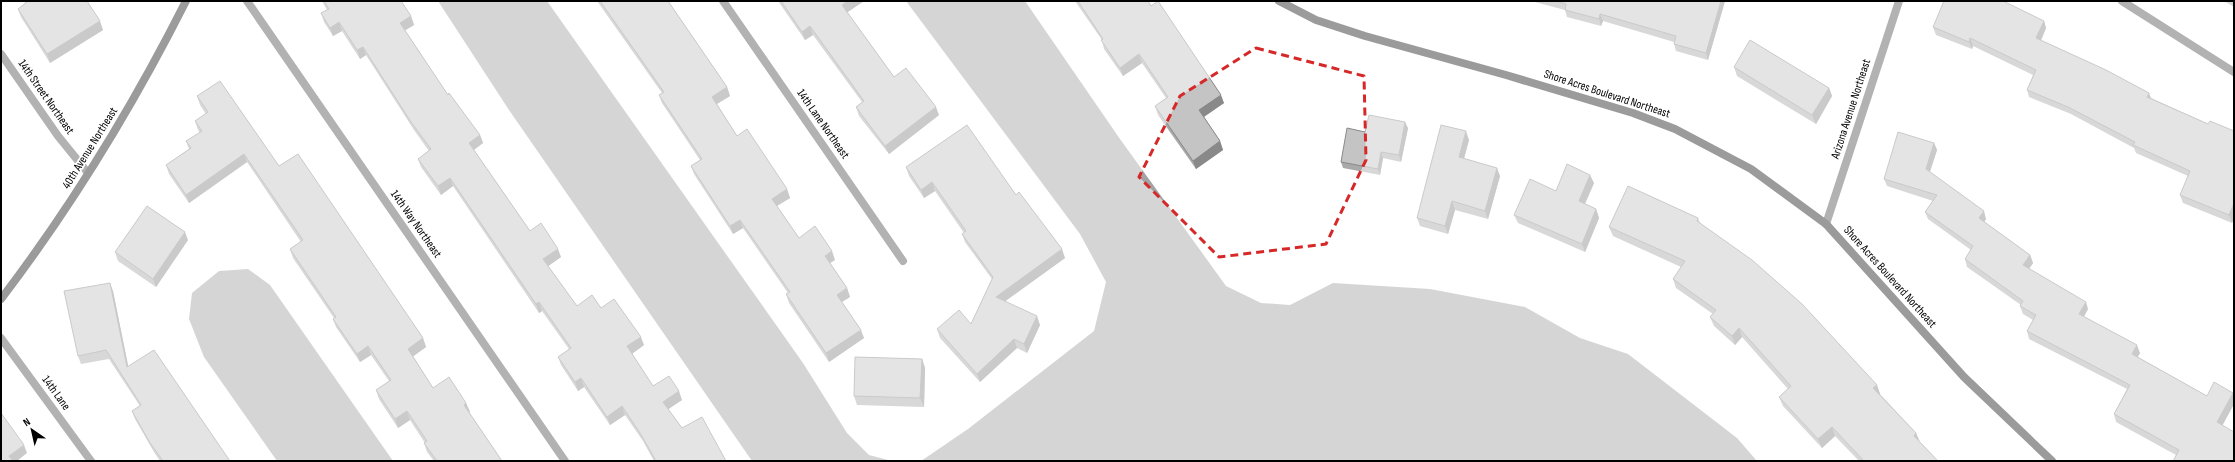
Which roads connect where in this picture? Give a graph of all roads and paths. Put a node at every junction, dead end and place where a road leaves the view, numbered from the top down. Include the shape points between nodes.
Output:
1 (186, 1) edge
2 (247, 1) edge
3 (723, 1) edge
4 (1279, 1) edge
5 (1899, 1) edge
6 (2122, 1) edge
7 (1, 54) edge
8 (2234, 72) edge
9 (88, 173) junction
10 (1826, 224) junction
11 (904, 262) dead end
12 (1, 300) edge
13 (1, 338) edge
14 (91, 461) edge
15 (566, 461) edge
16 (2052, 461) edge

1 - 9 street, 40th Avenue Northeast via 125,116
2 - 15 street, 14th Way Northeast
3 - 11 street, 14th Lane Northeast
4 - 10 street, Shore Acres Boulevard Northeast via 1322,22 1633,113 1675,129 1751,169
5 - 10 street, Arizona Avenue Northeast
6 - 8 street
7 - 9 street, 14th Street Northeast via 58,136
9 - 12 street, 40th Avenue Northeast via 50,233
10 - 16 street, Shore Acres Boulevard Northeast via 1964,377
13 - 14 street, 14th Lane

